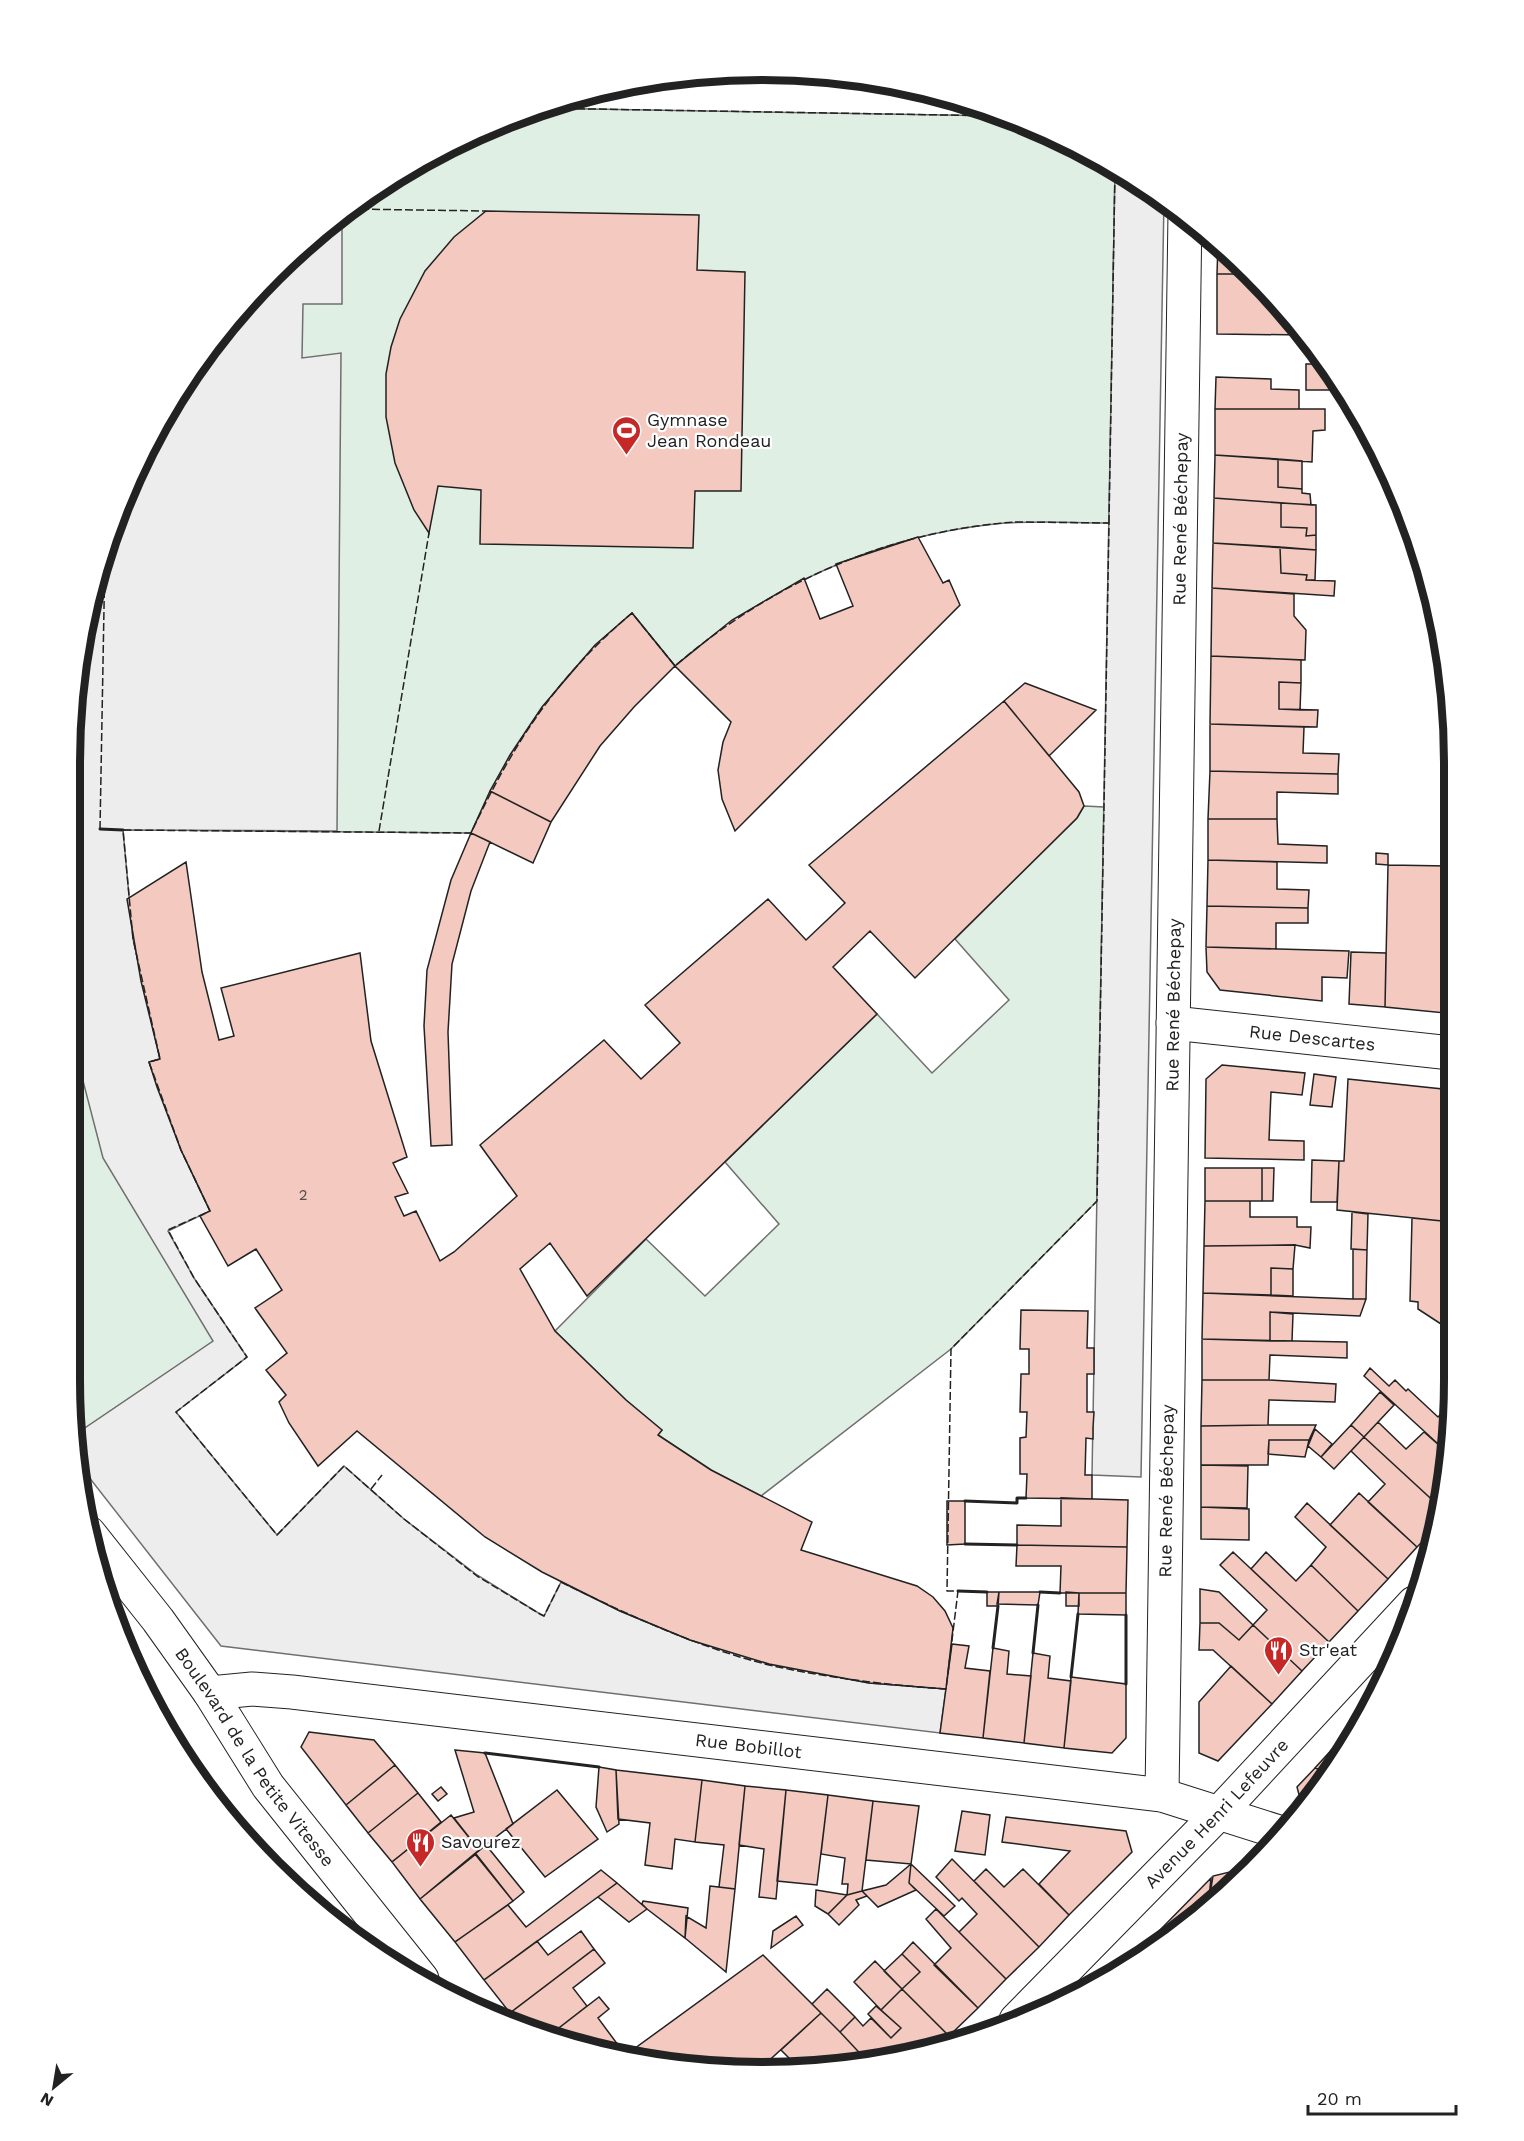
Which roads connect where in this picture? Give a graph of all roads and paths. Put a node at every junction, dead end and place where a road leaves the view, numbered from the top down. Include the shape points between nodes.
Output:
1 (1185, 227) edge
2 (1173, 1023) junction
3 (1444, 1052) edge
4 (101, 1549) edge
5 (1401, 1617) edge
6 (210, 1693) junction
7 (1162, 1795) junction
8 (1219, 1813) junction
9 (1274, 1830) edge
10 (409, 1962) edge
11 (1028, 2008) edge

1 - 2 street, Rue René Béchepay
2 - 3 street, Rue Descartes
2 - 7 street, Rue René Béchepay
4 - 6 street, Boulevard de la Petite Vitesse
5 - 8 street, Avenue Henri Lefeuvre
6 - 7 street, Rue Bobillot via 252,1689 292,1692
6 - 10 street, Boulevard de la Petite Vitesse via 268,1786
7 - 8 street, Rue Bobillot
8 - 9 street, Rue Bobillot
8 - 11 street, Avenue Henri Lefeuvre

